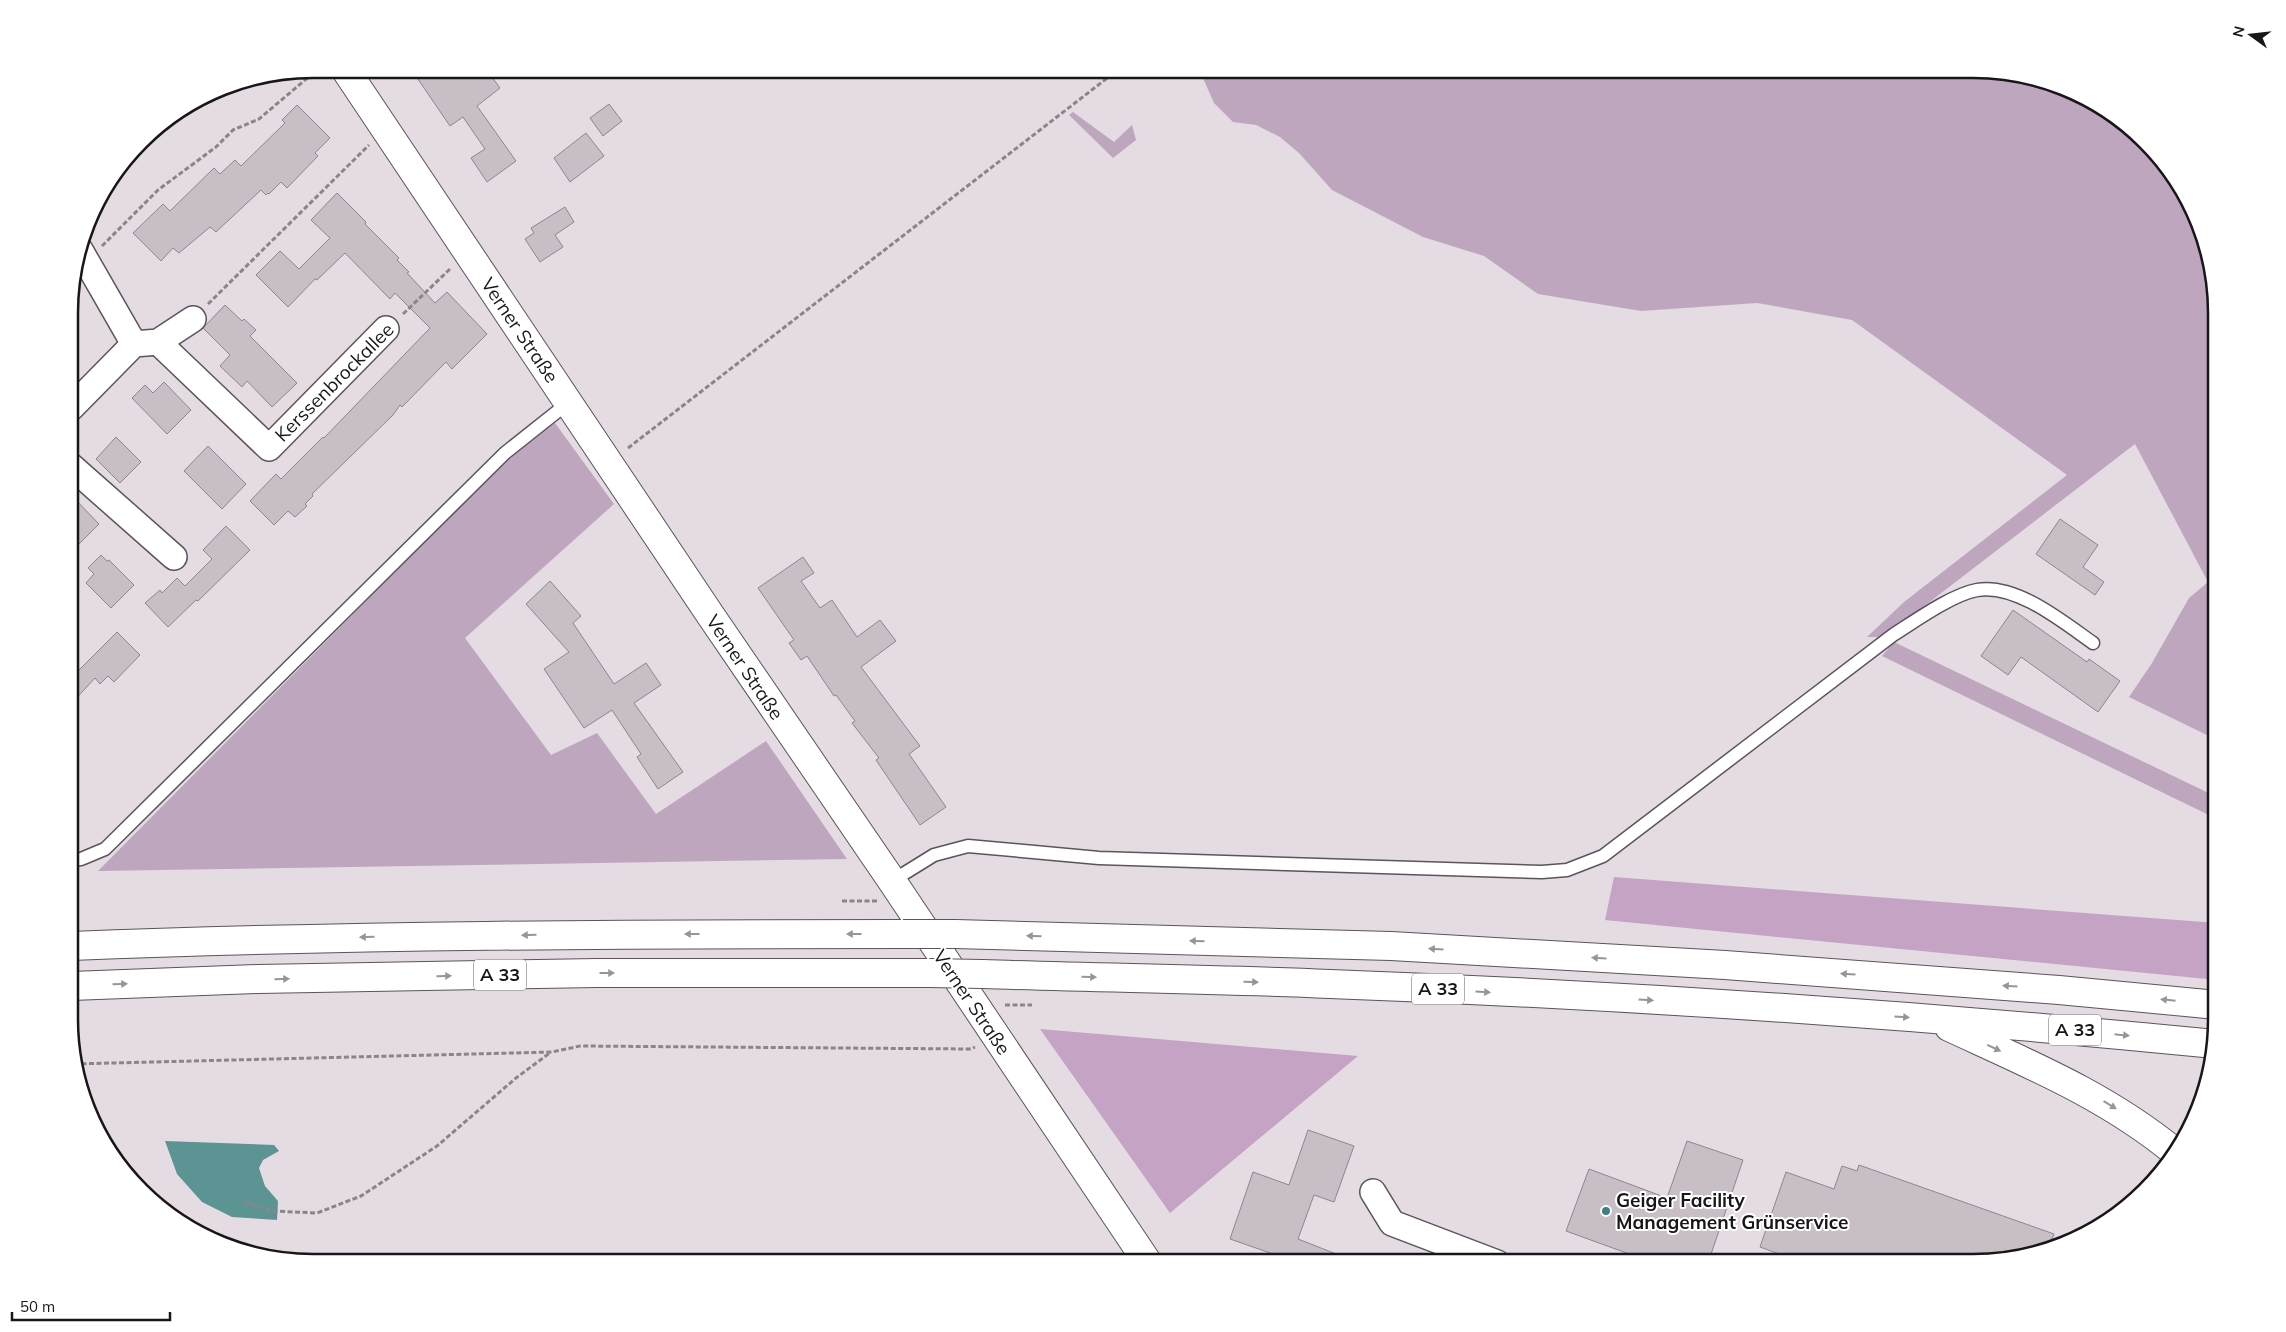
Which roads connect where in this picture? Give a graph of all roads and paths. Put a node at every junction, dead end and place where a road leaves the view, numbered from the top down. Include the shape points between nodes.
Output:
1 (307, 78) edge
2 (351, 78) edge
3 (1107, 78) edge
4 (385, 130) junction
5 (86, 252) edge
6 (468, 252) junction
7 (85, 256) edge
8 (193, 318) joint
9 (386, 330) joint
10 (158, 342) junction
11 (134, 344) junction
12 (78, 401) edge
13 (568, 403) junction
14 (609, 463) junction
15 (78, 472) edge
16 (174, 557) dead end
17 (2093, 643) dead end
18 (78, 860) edge
19 (885, 891) junction
20 (842, 901) dead end
21 (78, 946) edge
22 (78, 986) edge
23 (1008, 1004) dead end
24 (2208, 1004) edge
25 (1032, 1005) dead end
26 (1934, 1020) junction
27 (996, 1039) junction
28 (2207, 1043) edge
29 (552, 1052) junction
30 (82, 1064) edge
31 (2170, 1148) edge
32 (1373, 1192) dead end
33 (244, 1202) dead end
34 (1142, 1254) edge
35 (1473, 1254) edge

1 - 5 path via 259,119 233,130 216,147 158,190 107,242
2 - 4 main road, Verner Straße
3 - 14 path
4 - 6 main road, Verner Straße
4 - 8 path
6 - 9 path, Kerssenbrockallee
6 - 13 main road, Verner Straße
7 - 11 street
8 - 10 street
9 - 10 street, Kerssenbrockallee via 269,448
10 - 11 street
11 - 12 street
13 - 14 main road, Verner Straße
13 - 18 lane via 505,452 105,849
14 - 19 main road, Verner Straße via 709,613
15 - 16 street
17 - 19 lane via 2045,609 2004,593 1975,590 1929,612 1893,635 1603,856 1567,870 1542,872 1099,858 968,846 934,855
19 - 20 path
19 - 27 main road, Verner Straße
24 -> 21 main road, A 33, bridge via 1735,966 1391,946 956,934 271,938
22 -> 26 main road, A 33, bridge via 587,973 929,973 1331,984 1662,1001
23 - 25 path
26 -> 28 main road, A 33
26 -> 31 main road via 2102,1100
27 - 29 path via 971,1049 580,1046
27 - 34 main road, Verner Straße
29 - 30 path
29 - 33 path via 516,1078 437,1146 361,1196 317,1213 272,1211
32 - 35 street via 1392,1223

